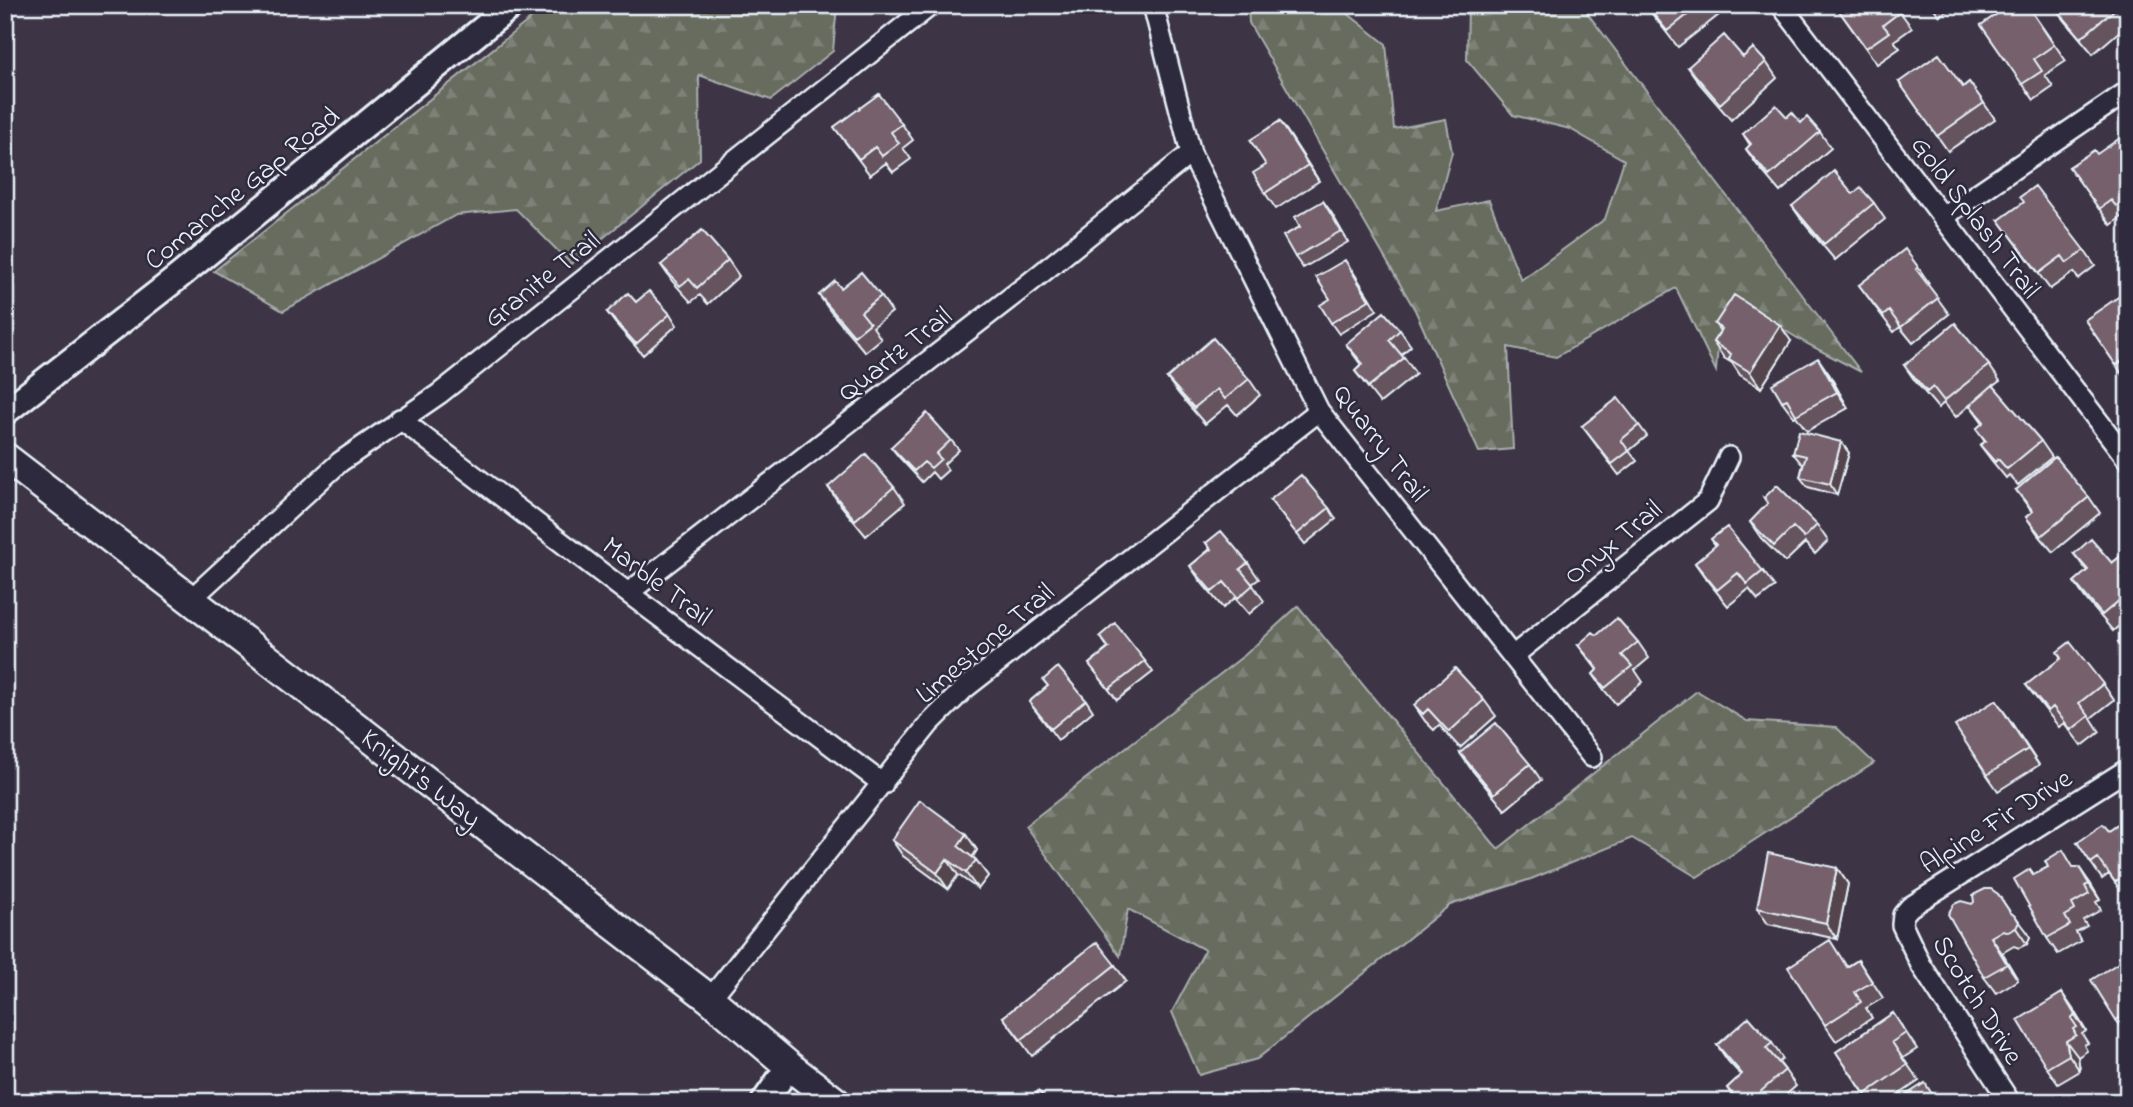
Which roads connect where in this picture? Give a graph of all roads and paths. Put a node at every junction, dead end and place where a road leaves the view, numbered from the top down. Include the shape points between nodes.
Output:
1 (512, 5) edge
2 (931, 5) edge
3 (1153, 5) edge
4 (1781, 5) edge
5 (2128, 90) edge
6 (1191, 153) junction
7 (1943, 217) junction
8 (1319, 411) junction
9 (5, 412) edge
10 (400, 419) junction
11 (2124, 449) edge
12 (5, 457) edge
13 (1729, 457) dead end
14 (628, 593) junction
15 (191, 599) junction
16 (1514, 655) junction
17 (1592, 757) dead end
18 (2128, 769) edge
19 (883, 783) junction
20 (1902, 925) joint
21 (710, 999) junction
22 (789, 1066) junction
23 (764, 1102) edge
24 (836, 1102) edge
25 (2010, 1102) edge

1 - 9 street, Comanche Gap Road
2 - 10 street, Granite Trail via 450,385
3 - 6 street, Quarry Trail
4 - 7 street, Gold Splash Trail
5 - 7 street
6 - 8 street, Quarry Trail
6 - 14 street, Quartz Trail
7 - 11 street, Gold Splash Trail
8 - 16 street, Quarry Trail
8 - 19 street, Limestone Trail via 964,689 929,724
10 - 14 street, Marble Trail
10 - 15 street, Granite Trail via 340,462
12 - 15 main road, Knight's Way
13 - 16 street, Onyx Trail via 1708,501
14 - 19 street, Marble Trail
15 - 21 main road, Knight's Way
16 - 17 street, Quarry Trail
18 - 20 street, Alpine Fir Drive via 1910,907
19 - 21 street, Limestone Trail
20 - 25 street, Scotch Drive via 1921,965
21 - 22 main road, Knight's Way
22 - 23 street
22 - 24 main road, Knight's Way

